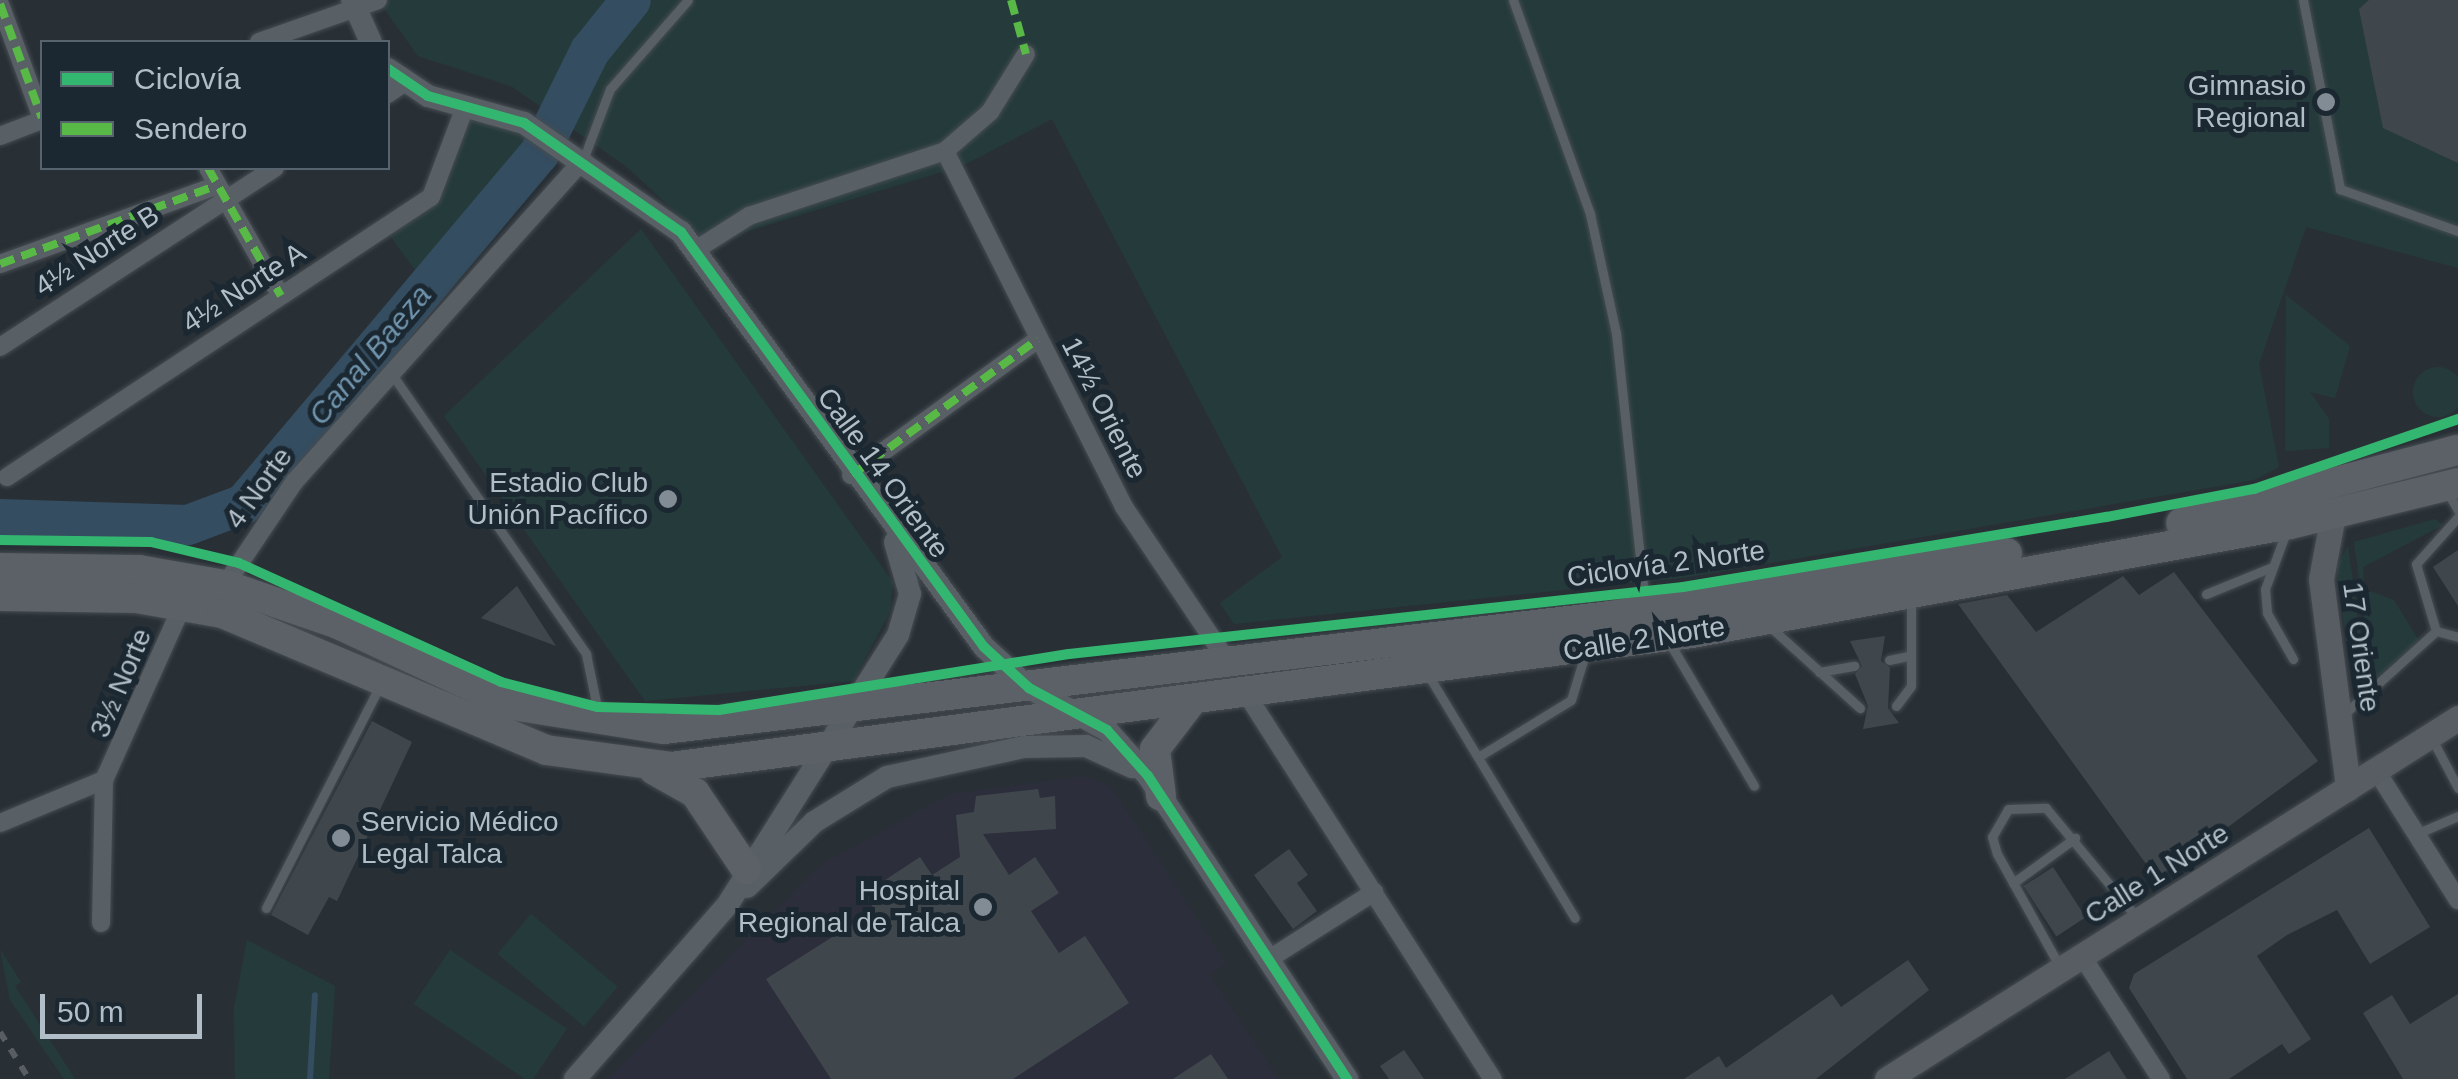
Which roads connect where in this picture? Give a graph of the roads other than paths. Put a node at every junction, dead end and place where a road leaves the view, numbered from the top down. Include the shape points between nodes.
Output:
1 (688, 0) edge
2 (1513, 0) edge
3 (2302, 0) edge
4 (362, 3) edge
5 (0, 4) edge
6 (264, 40) edge
7 (371, 40) edge
8 (1026, 54) dead end
9 (393, 82) edge
10 (465, 107) junction
11 (40, 114) edge
12 (40, 120) edge
13 (0, 136) edge
14 (949, 159) junction
15 (582, 160) junction
16 (209, 170) edge
17 (271, 170) edge
18 (218, 195) junction
19 (2458, 232) edge
20 (697, 249) junction
21 (0, 264) edge
22 (281, 296) junction
23 (1038, 340) junction
24 (0, 347) edge
25 (391, 373) junction
26 (2458, 450) edge
27 (851, 476) junction
28 (7, 477) dead end
29 (2454, 493) edge
30 (2333, 515) junction
31 (2458, 518) edge
32 (2290, 524) junction
33 (887, 525) junction
34 (2272, 567) junction
35 (0, 568) edge
36 (225, 584) junction
37 (1911, 591) junction
38 (2206, 594) dead end
39 (0, 596) edge
40 (183, 604) junction
41 (1646, 610) junction
42 (1762, 619) junction
43 (2436, 631) junction
44 (1666, 636) junction
45 (2458, 637) edge
46 (1586, 648) junction
47 (1908, 656) junction
48 (2293, 659) dead end
49 (1889, 660) dead end
50 (1228, 662) junction
51 (1854, 666) dead end
52 (1426, 670) junction
53 (1819, 672) junction
54 (383, 679) junction
55 (1029, 688) junction
56 (1246, 695) junction
57 (1190, 703) junction
58 (1896, 706) dead end
59 (1860, 708) dead end
60 (848, 712) junction
61 (1087, 716) junction
62 (2340, 717) junction
63 (2458, 718) edge
64 (599, 724) junction
65 (2430, 736) junction
66 (822, 752) junction
67 (1478, 757) junction
68 (642, 766) junction
69 (2376, 770) junction
70 (104, 780) junction
71 (1155, 786) junction
72 (1754, 786) dead end
73 (2348, 788) junction
74 (2458, 788) edge
75 (2458, 816) edge
76 (0, 824) edge
77 (2416, 834) junction
78 (2075, 838) junction
79 (746, 869) junction
80 (2014, 883) junction
81 (1374, 892) junction
82 (2458, 900) edge
83 (728, 904) junction
84 (266, 908) dead end
85 (1574, 918) dead end
86 (2139, 920) junction
87 (101, 924) dead end
88 (1269, 959) junction
89 (2072, 962) junction
90 (575, 1079) edge
91 (1347, 1079) edge
92 (1493, 1079) edge
93 (1887, 1079) edge
94 (2161, 1079) edge

1 - 15 lane via 610,89
2 - 41 lane via 1590,214 1616,333
3 - 19 lane via 2340,188
4 - 6 street
4 - 7 street
5 - 11 street
8 - 14 street via 990,112
9 - 10 street, Calle 14 Oriente
10 - 15 street, Calle 14 Oriente via 524,123
10 - 22 street, 4½ Norte A via 431,197
12 - 13 street
14 - 20 street via 749,216
14 - 23 street, 14½ Oriente
15 - 20 street, Calle 14 Oriente via 644,198
15 - 25 street, 4 Norte
16 - 18 street
17 - 18 street, 4½ Norte B
18 - 21 street
18 - 22 street
18 - 24 street, 4½ Norte B
20 - 27 street, Calle 14 Oriente
22 - 28 street, 4½ Norte A
23 - 27 street
23 - 50 street, 14½ Oriente via 1139,532
25 - 36 street, 4 Norte via 295,481
25 - 64 lane via 586,654
26 - 41 main road, Calle 2 Norte via 2184,522
27 - 33 street, Calle 14 Oriente
29 - 30 main road, Calle 2 Norte
30 - 32 main road, Calle 2 Norte
30 - 62 main road, 17 Oriente via 2320,560
31 - 43 lane via 2416,564
32 - 34 lane
32 - 37 main road, Calle 2 Norte
33 - 55 street, Calle 14 Oriente via 984,647
33 - 60 street via 910,594 898,634
34 - 38 lane
34 - 48 lane via 2267,613
35 - 36 main road, Calle 2 Norte via 139,570
36 - 64 main road, Calle 2 Norte via 338,624 512,705
37 - 42 main road, Calle 2 Norte
37 - 47 lane
39 - 40 main road
40 - 54 main road via 294,637
40 - 70 street, 3½ Norte
41 - 50 main road, Calle 2 Norte
42 - 44 main road, Calle 2 Norte
42 - 53 lane
43 - 45 lane
43 - 62 lane
44 - 46 main road, Calle 2 Norte
44 - 72 lane
46 - 52 main road, Calle 2 Norte
46 - 67 lane via 1571,700
47 - 49 lane
47 - 58 lane via 1911,686
50 - 55 main road, Calle 2 Norte
51 - 53 lane
52 - 56 main road, Calle 2 Norte
52 - 67 lane
53 - 59 lane
54 - 68 main road via 546,750
54 - 84 lane
55 - 60 main road, Calle 2 Norte
55 - 61 street, Calle 14 Oriente
56 - 57 main road, Calle 2 Norte
56 - 81 street
57 - 61 main road, Calle 2 Norte
57 - 71 main road via 1156,748
60 - 64 main road, Calle 2 Norte via 704,728
60 - 66 street
61 - 66 main road, Calle 2 Norte
61 - 71 street, Calle 14 Oriente
62 - 73 main road, 17 Oriente
63 - 65 main road, Calle 1 Norte
65 - 69 main road, Calle 1 Norte
65 - 74 lane
66 - 68 main road, Calle 2 Norte
66 - 79 street
67 - 85 lane
68 - 79 main road via 694,794
69 - 73 main road, Calle 1 Norte
69 - 77 street
70 - 76 street, 3½ Norte
70 - 87 street, 3½ Norte
71 - 83 street via 1086,746 1009,749 888,777 814,822
71 - 88 street, Calle 14 Oriente
73 - 86 main road, Calle 1 Norte
75 - 77 lane
77 - 82 street
78 - 80 lane
78 - 80 lane via 2046,808 2008,809 1992,837
78 - 86 lane
79 - 83 street
80 - 89 lane
81 - 88 street
81 - 92 street
83 - 90 street
86 - 89 main road, Calle 1 Norte
88 - 91 street, Calle 14 Oriente
89 - 93 main road, Calle 1 Norte
89 - 94 street

